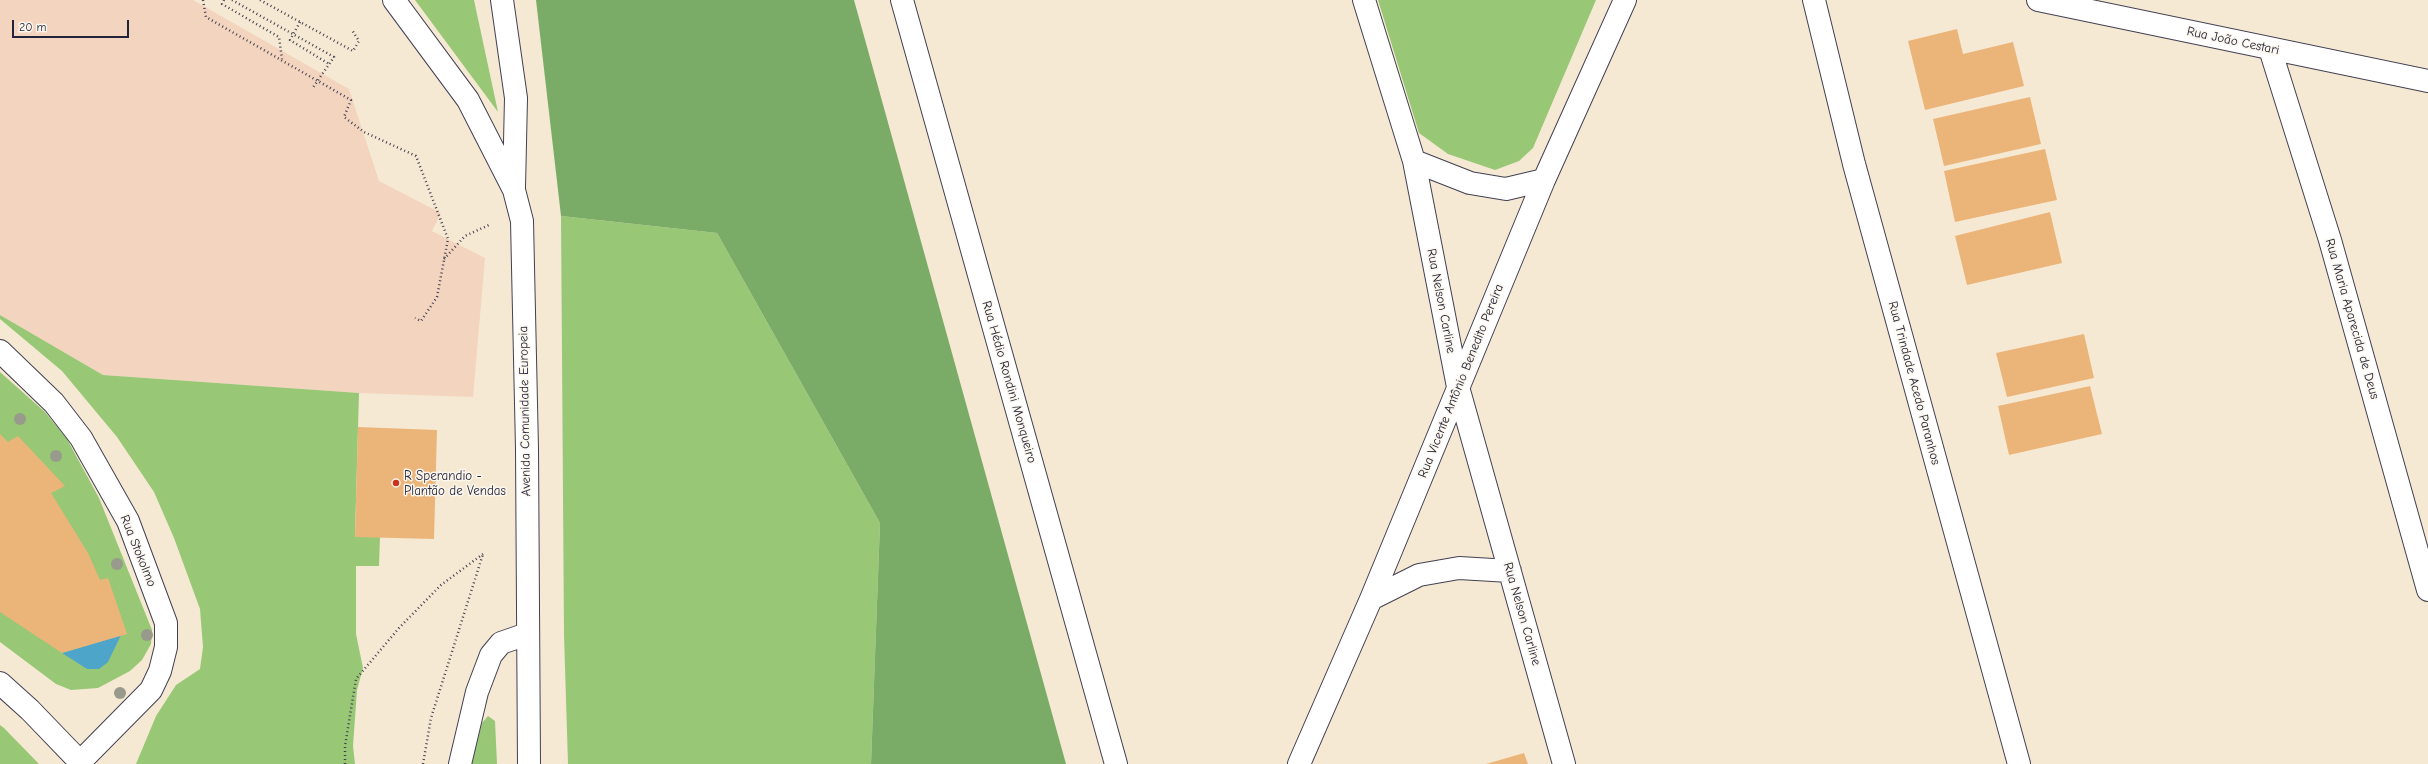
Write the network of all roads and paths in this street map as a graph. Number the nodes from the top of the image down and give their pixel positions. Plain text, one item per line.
1 (203, 0) edge
2 (224, 0) edge
3 (232, 0) edge
4 (260, 0) edge
5 (394, 0) edge
6 (502, 0) edge
7 (902, 0) edge
8 (1364, 0) edge
9 (1625, 0) edge
10 (1814, 0) edge
11 (2038, 0) edge
12 (300, 22) junction
13 (352, 30) dead end
14 (294, 34) junction
15 (2270, 49) junction
16 (282, 60) junction
17 (329, 64) junction
18 (318, 80) junction
19 (2428, 81) edge
20 (312, 89) dead end
21 (1414, 161) junction
22 (1544, 180) junction
23 (514, 190) junction
24 (489, 225) dead end
25 (443, 260) junction
26 (415, 318) dead end
27 (0, 351) edge
28 (1458, 387) junction
29 (1510, 571) junction
30 (2428, 590) edge
31 (1371, 599) junction
32 (527, 634) junction
33 (0, 683) edge
34 (81, 763) edge
35 (345, 764) edge
36 (423, 764) edge
37 (460, 764) edge
38 (529, 764) edge
39 (1116, 764) edge
40 (1299, 764) edge
41 (1564, 764) edge
42 (2019, 764) edge

1 - 16 path
2 - 16 path
3 - 14 path
4 - 12 path
5 - 23 street, Avenida Comunidade Europeia
6 - 23 street, Avenida Comunidade Europeia
7 - 39 street, Rua Hédio Rondini Monqueiro
8 - 21 street, Rua Nelson Carline
9 - 22 street, Rua Vicente Antônio Benedito Pereira
10 - 42 street, Rua Trindade Acedo Paranhos
11 - 15 street, Rua João Cestari
12 - 13 path
12 - 14 path
14 - 17 path
14 - 17 path
15 - 19 street, Rua João Cestari
15 - 30 street, Rua Maria Aparecida de Deus
16 - 18 path
17 - 18 path
18 - 20 path
18 - 25 path
21 - 22 street
21 - 28 street, Rua Nelson Carline
22 - 28 street, Rua Vicente Antônio Benedito Pereira
23 - 32 street, Avenida Comunidade Europeia
24 - 25 path
25 - 26 path
27 - 34 street, Rua Stokolmo
28 - 29 street, Rua Nelson Carline
28 - 31 street, Rua Vicente Antônio Benedito Pereira
29 - 31 street
29 - 41 street, Rua Nelson Carline
31 - 40 street, Rua Vicente Antônio Benedito Pereira
32 - 37 street
32 - 38 street, Avenida Comunidade Europeia
33 - 34 street
35 - 36 path

